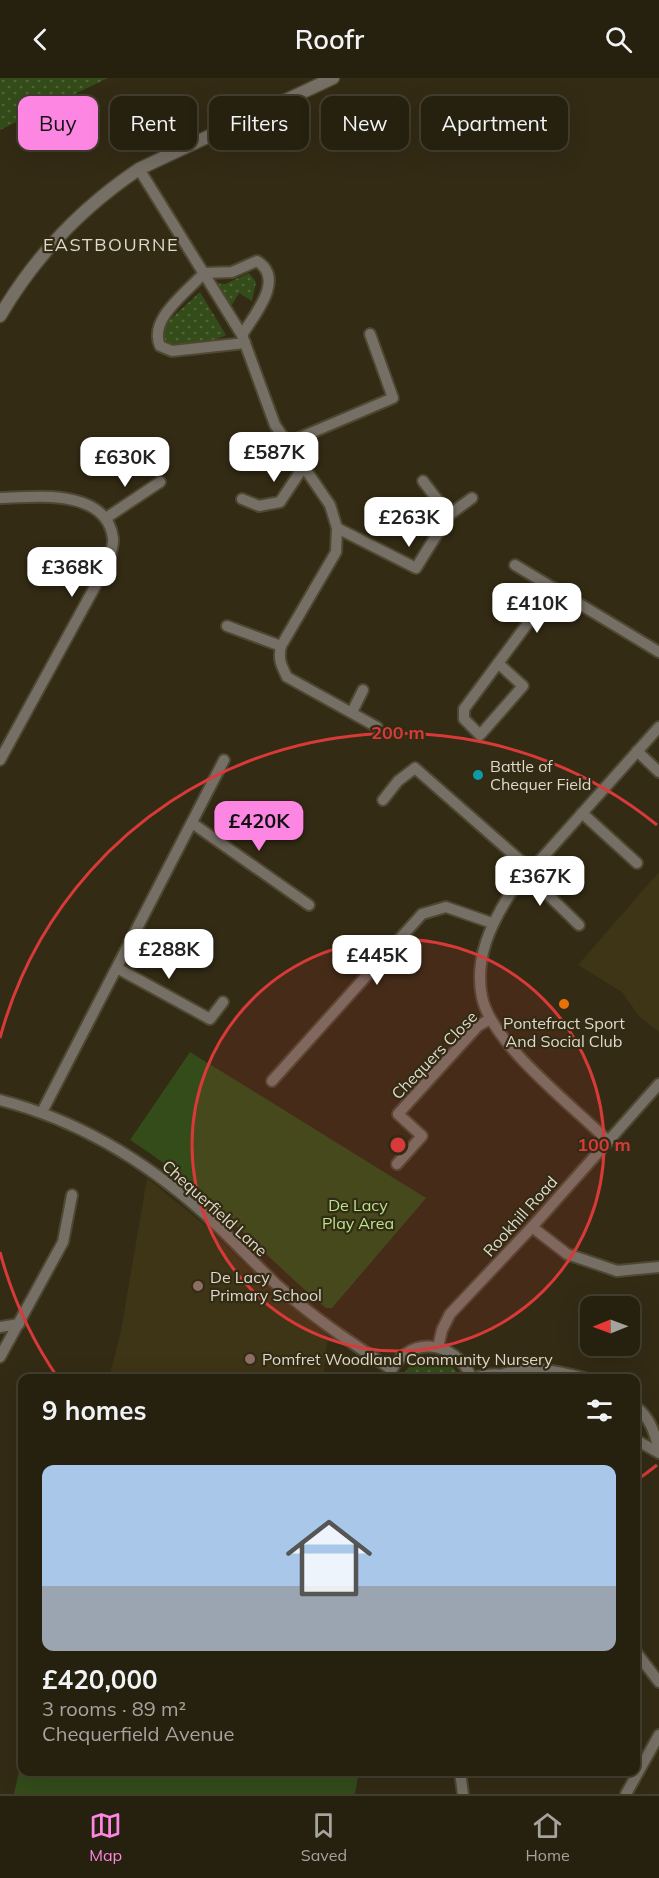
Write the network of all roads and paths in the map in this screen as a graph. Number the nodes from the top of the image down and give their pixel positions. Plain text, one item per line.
1 (333, 78) edge
2 (139, 169) junction
3 (204, 273) junction
4 (0, 316) edge
5 (370, 333) dead end
6 (243, 339) junction
7 (287, 443) junction
8 (304, 466) junction
9 (423, 481) dead end
10 (160, 482) dead end
11 (0, 498) edge
12 (472, 498) dead end
13 (242, 499) dead end
14 (449, 515) junction
15 (106, 518) junction
16 (337, 528) junction
17 (515, 565) dead end
18 (554, 588) junction
19 (227, 626) dead end
20 (281, 646) junction
21 (659, 652) edge
22 (498, 663) junction
23 (363, 690) dead end
24 (352, 712) junction
25 (376, 727) dead end
26 (659, 727) edge
27 (637, 751) junction
28 (0, 760) edge
29 (224, 760) dead end
30 (659, 772) edge
31 (383, 800) dead end
32 (582, 813) junction
33 (192, 823) junction
34 (637, 862) dead end
35 (530, 869) junction
36 (309, 905) dead end
37 (492, 923) junction
38 (579, 925) dead end
39 (117, 968) junction
40 (223, 1002) dead end
41 (490, 1019) junction
42 (272, 1081) dead end
43 (659, 1084) edge
44 (0, 1100) edge
45 (42, 1112) junction
46 (607, 1140) junction
47 (397, 1164) dead end
48 (72, 1195) dead end
49 (532, 1227) junction
50 (659, 1267) edge
51 (19, 1324) junction
52 (0, 1327) edge
53 (438, 1347) junction
54 (0, 1358) edge
55 (390, 1374) edge
56 (470, 1374) edge
57 (513, 1374) edge
58 (570, 1374) edge
59 (640, 1410) edge
60 (640, 1442) edge
61 (659, 1452) edge
62 (640, 1657) edge
63 (659, 1682) edge
64 (659, 1735) edge
65 (640, 1769) edge
66 (461, 1776) edge
67 (636, 1776) edge
68 (463, 1794) edge
69 (626, 1794) edge

1 - 2 street
2 - 3 street
2 - 4 street
3 - 6 street
3 - 6 street
3 - 6 street
5 - 7 street
6 - 7 street
7 - 8 street
8 - 13 street
8 - 16 street
9 - 14 street
10 - 15 street
11 - 15 street
12 - 14 street
14 - 16 street
15 - 28 street
16 - 20 street
17 - 18 street
18 - 21 street
18 - 22 street
19 - 20 street
20 - 24 street
22 - 22 street
23 - 24 street
24 - 25 street
26 - 27 street, Chequers Close
27 - 30 street
27 - 32 street, Chequers Close
29 - 33 street
31 - 35 street
32 - 34 street
32 - 35 street, Chequers Close
33 - 36 street
33 - 39 street
35 - 37 street, Chequers Close
35 - 38 street
37 - 41 street, Chequers Close
37 - 42 street
39 - 40 street
39 - 45 street
41 - 46 street, Chequers Close
41 - 47 street, Chequers Close
43 - 46 street, Rookhill Road
44 - 45 street, Chequerfield Lane
45 - 55 street, Chequerfield Lane
46 - 49 street, Rookhill Road
48 - 51 street
49 - 50 street
49 - 53 street, Rookhill Road
51 - 52 street
51 - 54 street
53 - 55 street
53 - 56 street
57 - 58 street
59 - 61 street
60 - 61 street
62 - 63 street
64 - 65 street
66 - 68 street
67 - 69 street

